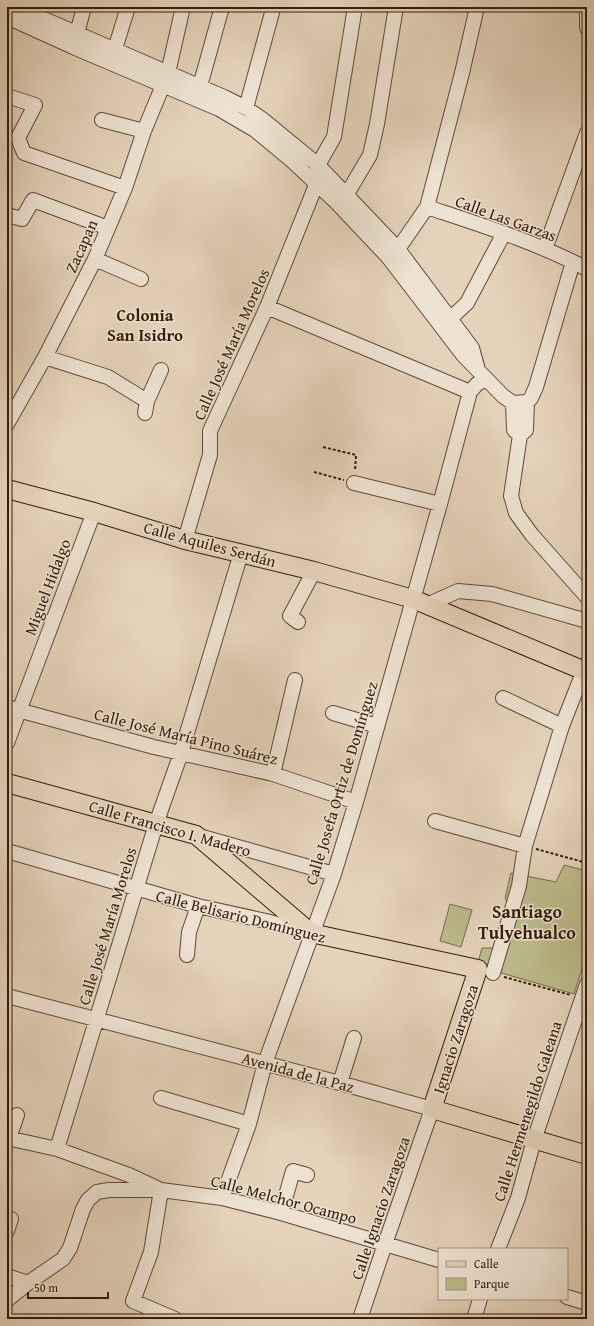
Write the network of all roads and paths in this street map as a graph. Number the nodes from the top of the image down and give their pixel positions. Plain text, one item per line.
1 (16, 7) edge
2 (84, 7) edge
3 (128, 7) edge
4 (183, 7) edge
5 (222, 7) edge
6 (355, 7) edge
7 (396, 7) edge
8 (477, 7) edge
9 (587, 7) edge
10 (273, 9) dead end
11 (7, 17) edge
12 (587, 28) edge
13 (77, 33) junction
14 (73, 47) junction
15 (115, 49) junction
16 (165, 79) junction
17 (200, 86) junction
18 (7, 96) edge
19 (246, 108) junction
20 (102, 120) dead end
21 (144, 131) junction
22 (587, 133) edge
23 (318, 165) junction
24 (316, 185) junction
25 (125, 188) junction
26 (347, 194) junction
27 (427, 207) junction
28 (7, 215) edge
29 (108, 228) junction
30 (504, 233) junction
31 (545, 249) junction
32 (393, 253) junction
33 (95, 259) junction
34 (573, 262) junction
35 (587, 269) edge
36 (141, 280) dead end
37 (266, 307) junction
38 (450, 319) junction
39 (45, 357) junction
40 (161, 370) dead end
41 (482, 374) junction
42 (470, 392) junction
43 (13, 401) edge
44 (520, 402) junction
45 (7, 424) edge
46 (322, 446) dead end
47 (314, 472) dead end
48 (354, 483) junction
49 (7, 489) edge
50 (440, 504) junction
51 (94, 512) junction
52 (186, 540) junction
53 (241, 553) junction
54 (314, 571) junction
55 (587, 597) edge
56 (420, 602) junction
57 (587, 621) edge
58 (298, 622) dead end
59 (586, 667) edge
60 (294, 680) dead end
61 (503, 698) dead end
62 (13, 708) edge
63 (334, 713) dead end
64 (377, 726) junction
65 (562, 726) junction
66 (7, 743) edge
67 (181, 753) junction
68 (273, 774) junction
69 (7, 783) edge
70 (356, 802) junction
71 (435, 821) dead end
72 (156, 824) junction
73 (196, 835) junction
74 (525, 846) junction
75 (7, 851) edge
76 (587, 863) edge
77 (334, 874) junction
78 (137, 890) junction
79 (198, 906) junction
80 (311, 933) junction
81 (187, 956) dead end
82 (485, 971) junction
83 (587, 984) edge
84 (7, 996) edge
85 (585, 999) edge
86 (96, 1020) junction
87 (354, 1038) dead end
88 (265, 1063) junction
89 (340, 1083) junction
90 (161, 1098) dead end
91 (432, 1109) junction
92 (17, 1114) dead end
93 (249, 1124) junction
94 (8, 1138) edge
95 (534, 1140) junction
96 (57, 1149) junction
97 (587, 1154) edge
98 (307, 1174) dead end
99 (161, 1190) junction
100 (222, 1198) junction
101 (280, 1212) junction
102 (385, 1244) junction
103 (498, 1248) edge
104 (438, 1260) edge
105 (7, 1276) edge
106 (28, 1283) junction
107 (568, 1297) edge
108 (7, 1300) edge
109 (480, 1300) edge
110 (587, 1303) edge
111 (175, 1319) edge
112 (360, 1319) edge
113 (474, 1319) edge

1 - 13 street
2 - 13 street
3 - 15 street
4 - 16 street, Zacapan
5 - 17 street
6 - 23 street
7 - 26 street
8 - 27 street
9 - 12 street
10 - 19 street
11 - 14 street
13 - 14 street
13 - 15 street
14 - 16 street
15 - 16 street
16 - 17 street
16 - 21 street, Zacapan
16 - 24 street
17 - 19 street
18 - 25 street
19 - 23 street
20 - 21 street
21 - 25 street, Zacapan
22 - 31 street
23 - 24 street, Calle José María Morelos
23 - 26 street
24 - 32 street
24 - 37 street, Calle José María Morelos
25 - 29 street, Zacapan
26 - 32 street
27 - 30 street, Calle Las Garzas
27 - 32 street
28 - 29 street
29 - 33 street, Zacapan
30 - 31 street, Calle Las Garzas
30 - 38 street
31 - 34 street, Calle Las Garzas
32 - 38 street
32 - 41 street
33 - 36 street
33 - 39 street, Zacapan
34 - 35 street, Calle Las Garzas
34 - 44 street
37 - 42 street
37 - 52 street, Calle José María Morelos
38 - 41 street
39 - 40 street
39 - 43 street, Zacapan
41 - 42 street
41 - 44 street
42 - 50 street, Calle Josefa Ortiz de Domínguez
43 - 45 street, Zacapan
44 - 55 street
46 - 48 path
47 - 48 path
48 - 50 street
49 - 51 main road, Calle Aquiles Serdán
50 - 56 street, Calle Josefa Ortiz de Domínguez
51 - 52 main road, Calle Aquiles Serdán
51 - 62 street, Miguel Hidalgo
52 - 53 main road, Calle Aquiles Serdán
53 - 54 main road, Calle Aquiles Serdán
53 - 67 street, Calle José María Morelos
54 - 56 main road, Calle Aquiles Serdán
54 - 58 street
56 - 57 street
56 - 59 main road, Calle Aquiles Serdán
56 - 64 street, Calle Josefa Ortiz de Domínguez
59 - 65 street
60 - 68 street
61 - 65 street
62 - 66 street, Miguel Hidalgo
62 - 67 street, Calle José María Pino Suárez
63 - 64 street
64 - 70 street, Calle Josefa Ortiz de Domínguez
65 - 74 street
67 - 68 street, Calle José María Pino Suárez
67 - 72 street, Calle José María Morelos
68 - 70 street, Calle José María Pino Suárez
69 - 72 main road, Calle Francisco I. Madero
70 - 77 street, Calle Josefa Ortiz de Domínguez
71 - 74 street
72 - 73 main road, Calle Francisco I. Madero
72 - 78 street, Calle José María Morelos
73 - 77 street, Calle Francisco I. Madero
73 - 80 main road
74 - 76 path
74 - 82 street
75 - 78 street, Calle Belisario Domínguez
77 - 80 street, Calle Josefa Ortiz de Domínguez
78 - 79 street, Calle Belisario Domínguez
78 - 86 street, Calle José María Morelos
79 - 80 street, Calle Belisario Domínguez
79 - 81 street
80 - 82 main road, Calle Belisario Domínguez
80 - 88 street, Calle Josefa Ortiz de Domínguez
82 - 85 path
82 - 91 main road, Ignacio Zaragoza
83 - 85 street, Calle Hermenegildo Galeana
84 - 86 street, Avenida de la Paz
85 - 95 street, Calle Hermenegildo Galeana
86 - 88 street, Avenida de la Paz
86 - 96 street, Calle José María Morelos
87 - 89 street
88 - 89 street, Avenida de la Paz
88 - 93 street, Calle Josefa Ortiz de Domínguez
89 - 91 street, Avenida de la Paz
90 - 93 street
91 - 95 main road, Avenida de la Paz
91 - 102 street, Calle Ignacio Zaragoza
92 - 94 street
93 - 100 street, Calle Josefa Ortiz de Domínguez
94 - 96 street, Calle Melchor Ocampo
95 - 97 main road, Avenida de la Paz
95 - 103 street, Calle Hermenegildo Galeana
96 - 99 street, Calle Melchor Ocampo
98 - 101 street
99 - 100 street, Calle Melchor Ocampo
99 - 106 street
99 - 111 street
100 - 101 street, Calle Melchor Ocampo
101 - 102 street, Calle Melchor Ocampo
102 - 104 street, Calle Melchor Ocampo
102 - 112 street, Calle Ignacio Zaragoza
105 - 106 street
106 - 108 street
107 - 110 street
109 - 113 street

